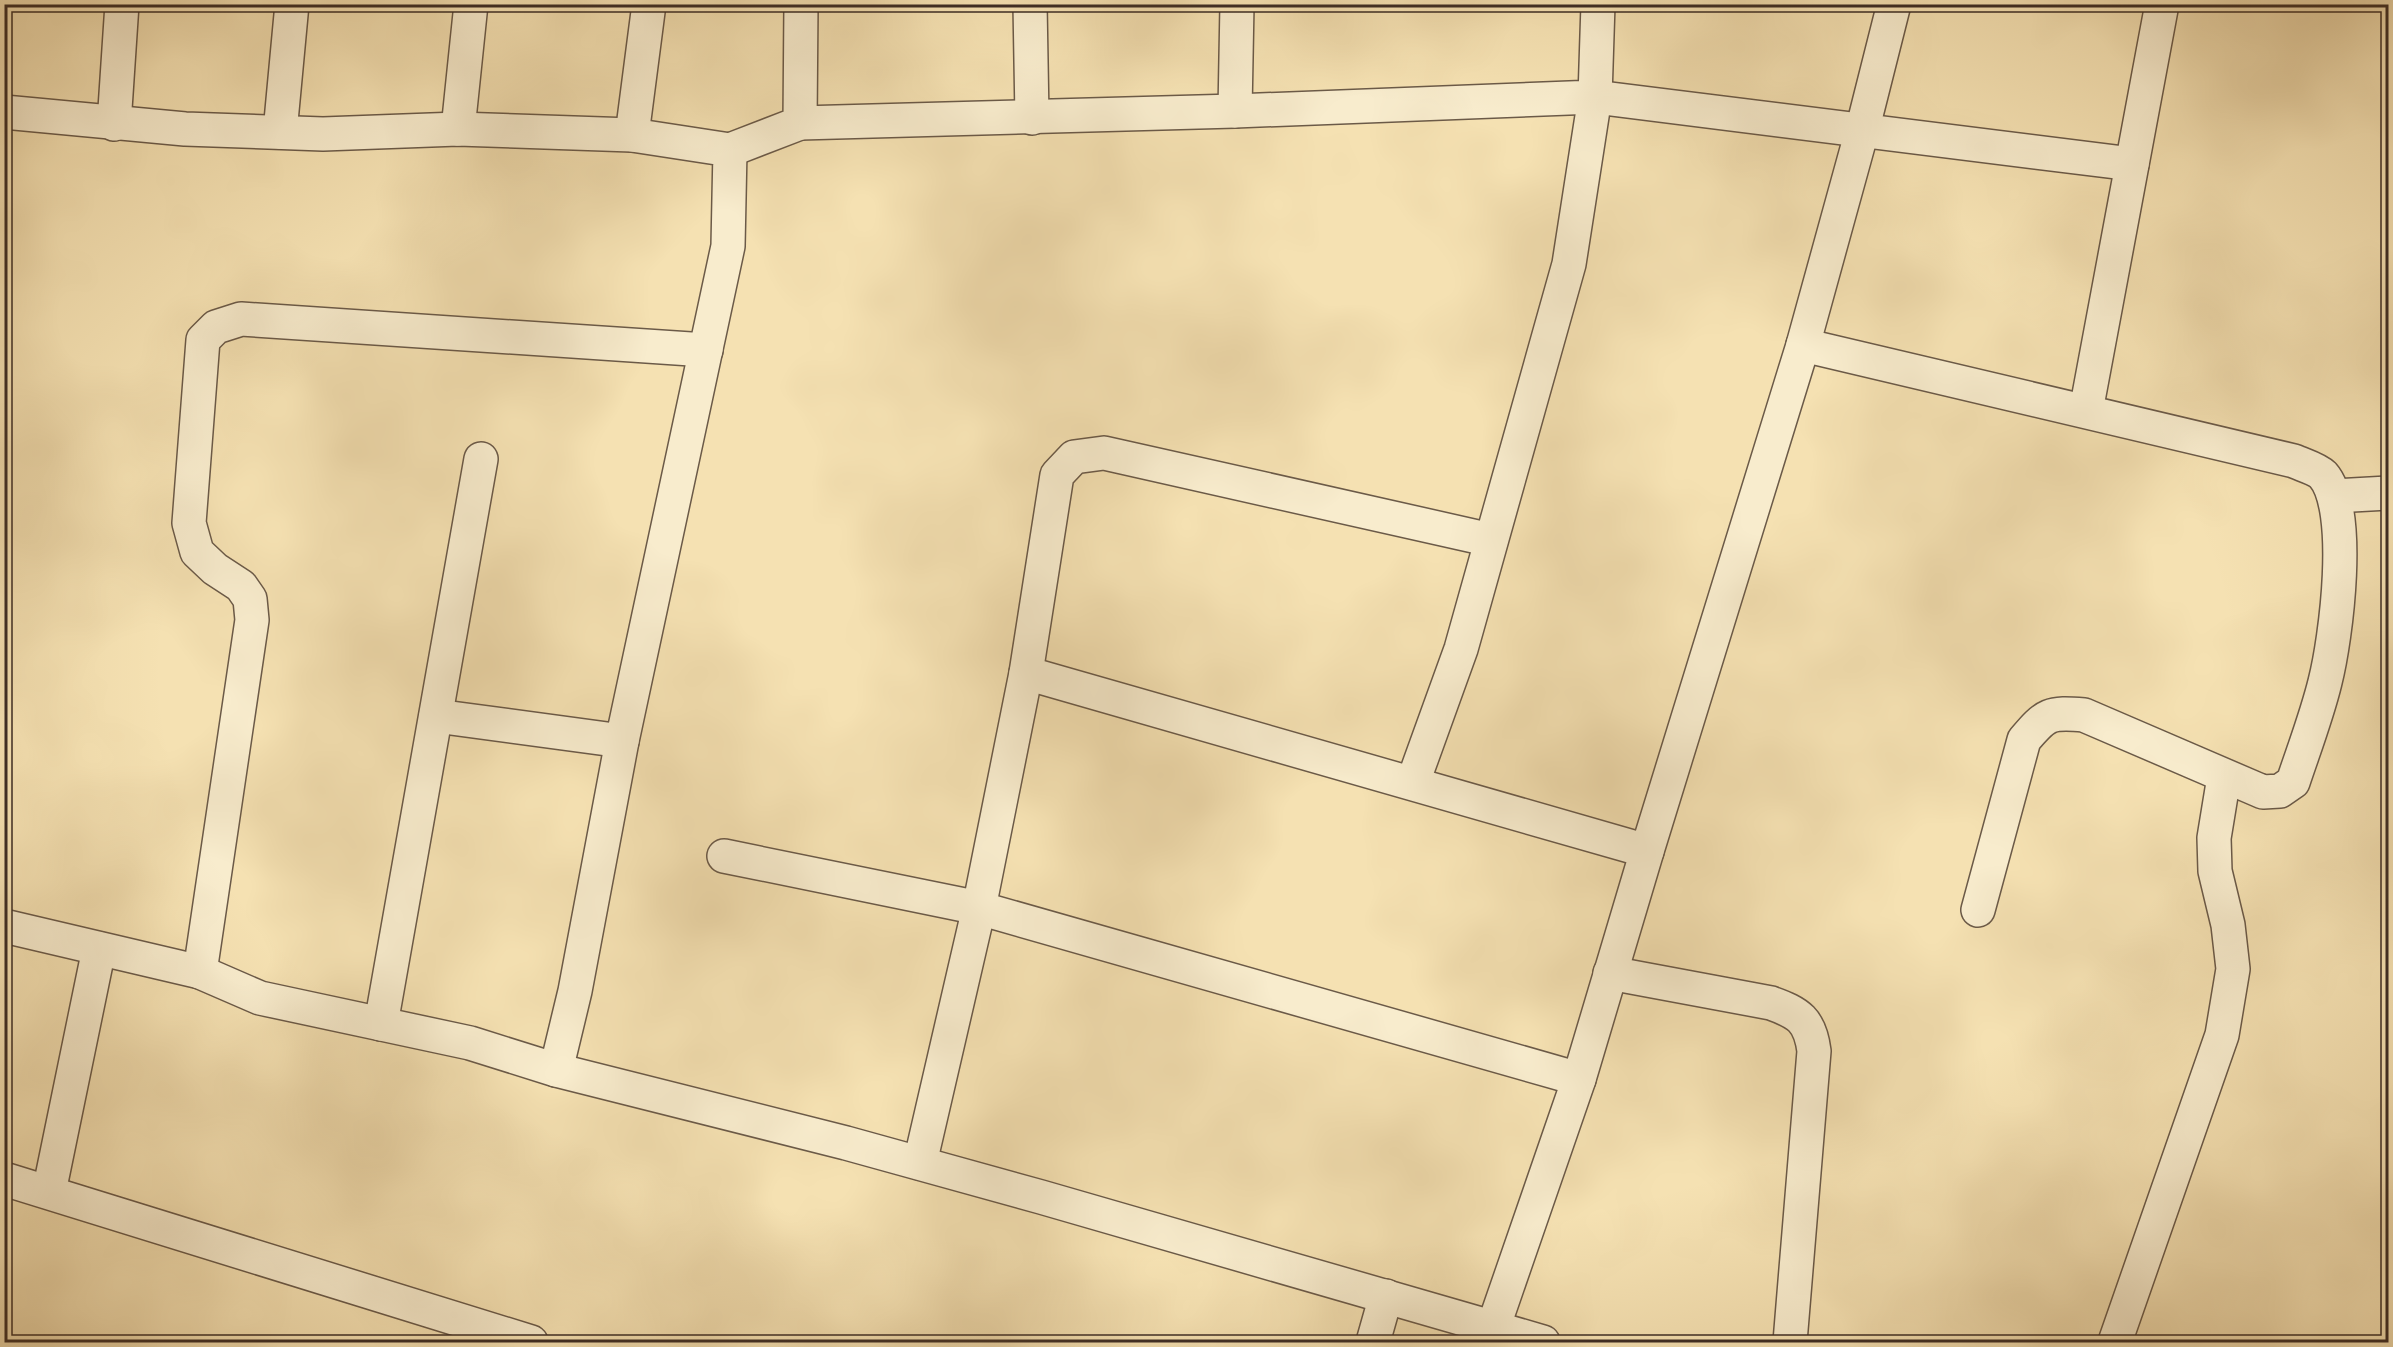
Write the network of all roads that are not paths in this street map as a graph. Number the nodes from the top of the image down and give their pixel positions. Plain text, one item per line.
1 (122, 4) edge
2 (292, 4) edge
3 (471, 4) edge
4 (649, 4) edge
5 (801, 4) edge
6 (1030, 4) edge
7 (1237, 4) edge
8 (1598, 4) edge
9 (1894, 4) edge
10 (2162, 4) edge
11 (1595, 97) junction
12 (1235, 111) junction
13 (4, 112) edge
14 (1032, 118) junction
15 (800, 123) junction
16 (114, 124) junction
17 (458, 129) junction
18 (1862, 131) junction
19 (280, 132) junction
20 (632, 135) junction
21 (729, 150) junction
22 (2132, 164) junction
23 (1803, 345) junction
24 (706, 350) junction
25 (2086, 411) junction
26 (482, 459) dead end
27 (2388, 493) edge
28 (2334, 496) junction
29 (1491, 540) junction
30 (1026, 674) junction
31 (436, 716) junction
32 (622, 741) junction
33 (2224, 777) junction
34 (1413, 782) junction
35 (1647, 851) junction
36 (724, 856) dead end
37 (979, 908) junction
38 (1978, 910) dead end
39 (4, 926) edge
40 (99, 949) junction
41 (201, 972) junction
42 (1610, 973) junction
43 (381, 1024) junction
44 (556, 1070) junction
45 (1579, 1079) junction
46 (920, 1163) junction
47 (4, 1179) edge
48 (49, 1192) junction
49 (1386, 1296) junction
50 (1493, 1328) junction
51 (531, 1342) edge
52 (1373, 1342) edge
53 (1543, 1342) edge
54 (1790, 1342) edge
55 (2115, 1342) edge

1 - 16 street
2 - 19 street
3 - 17 street
4 - 20 street
5 - 15 street
6 - 14 street
7 - 12 street
8 - 11 street
9 - 18 street
10 - 22 street
11 - 12 street
11 - 18 street
11 - 29 street
12 - 14 street
13 - 16 street
14 - 15 street
15 - 21 street
16 - 19 street
17 - 19 street
17 - 20 street
18 - 22 street
18 - 23 street
20 - 21 street
21 - 24 street
22 - 25 street
23 - 25 street
23 - 35 street
24 - 32 street
24 - 41 street
25 - 28 street
26 - 31 street
27 - 28 street
28 - 33 street
29 - 30 street
29 - 34 street
30 - 34 street
30 - 37 street
31 - 32 street
31 - 43 street
32 - 44 street
33 - 38 street
33 - 55 street
34 - 35 street
35 - 42 street
36 - 37 street
37 - 45 street
37 - 46 street
39 - 40 street
40 - 41 street
40 - 48 street
41 - 43 street
42 - 45 street
42 - 54 street
43 - 44 street
44 - 46 street
45 - 50 street
46 - 49 street
47 - 48 street
48 - 51 street
49 - 50 street
49 - 52 street
50 - 53 street

